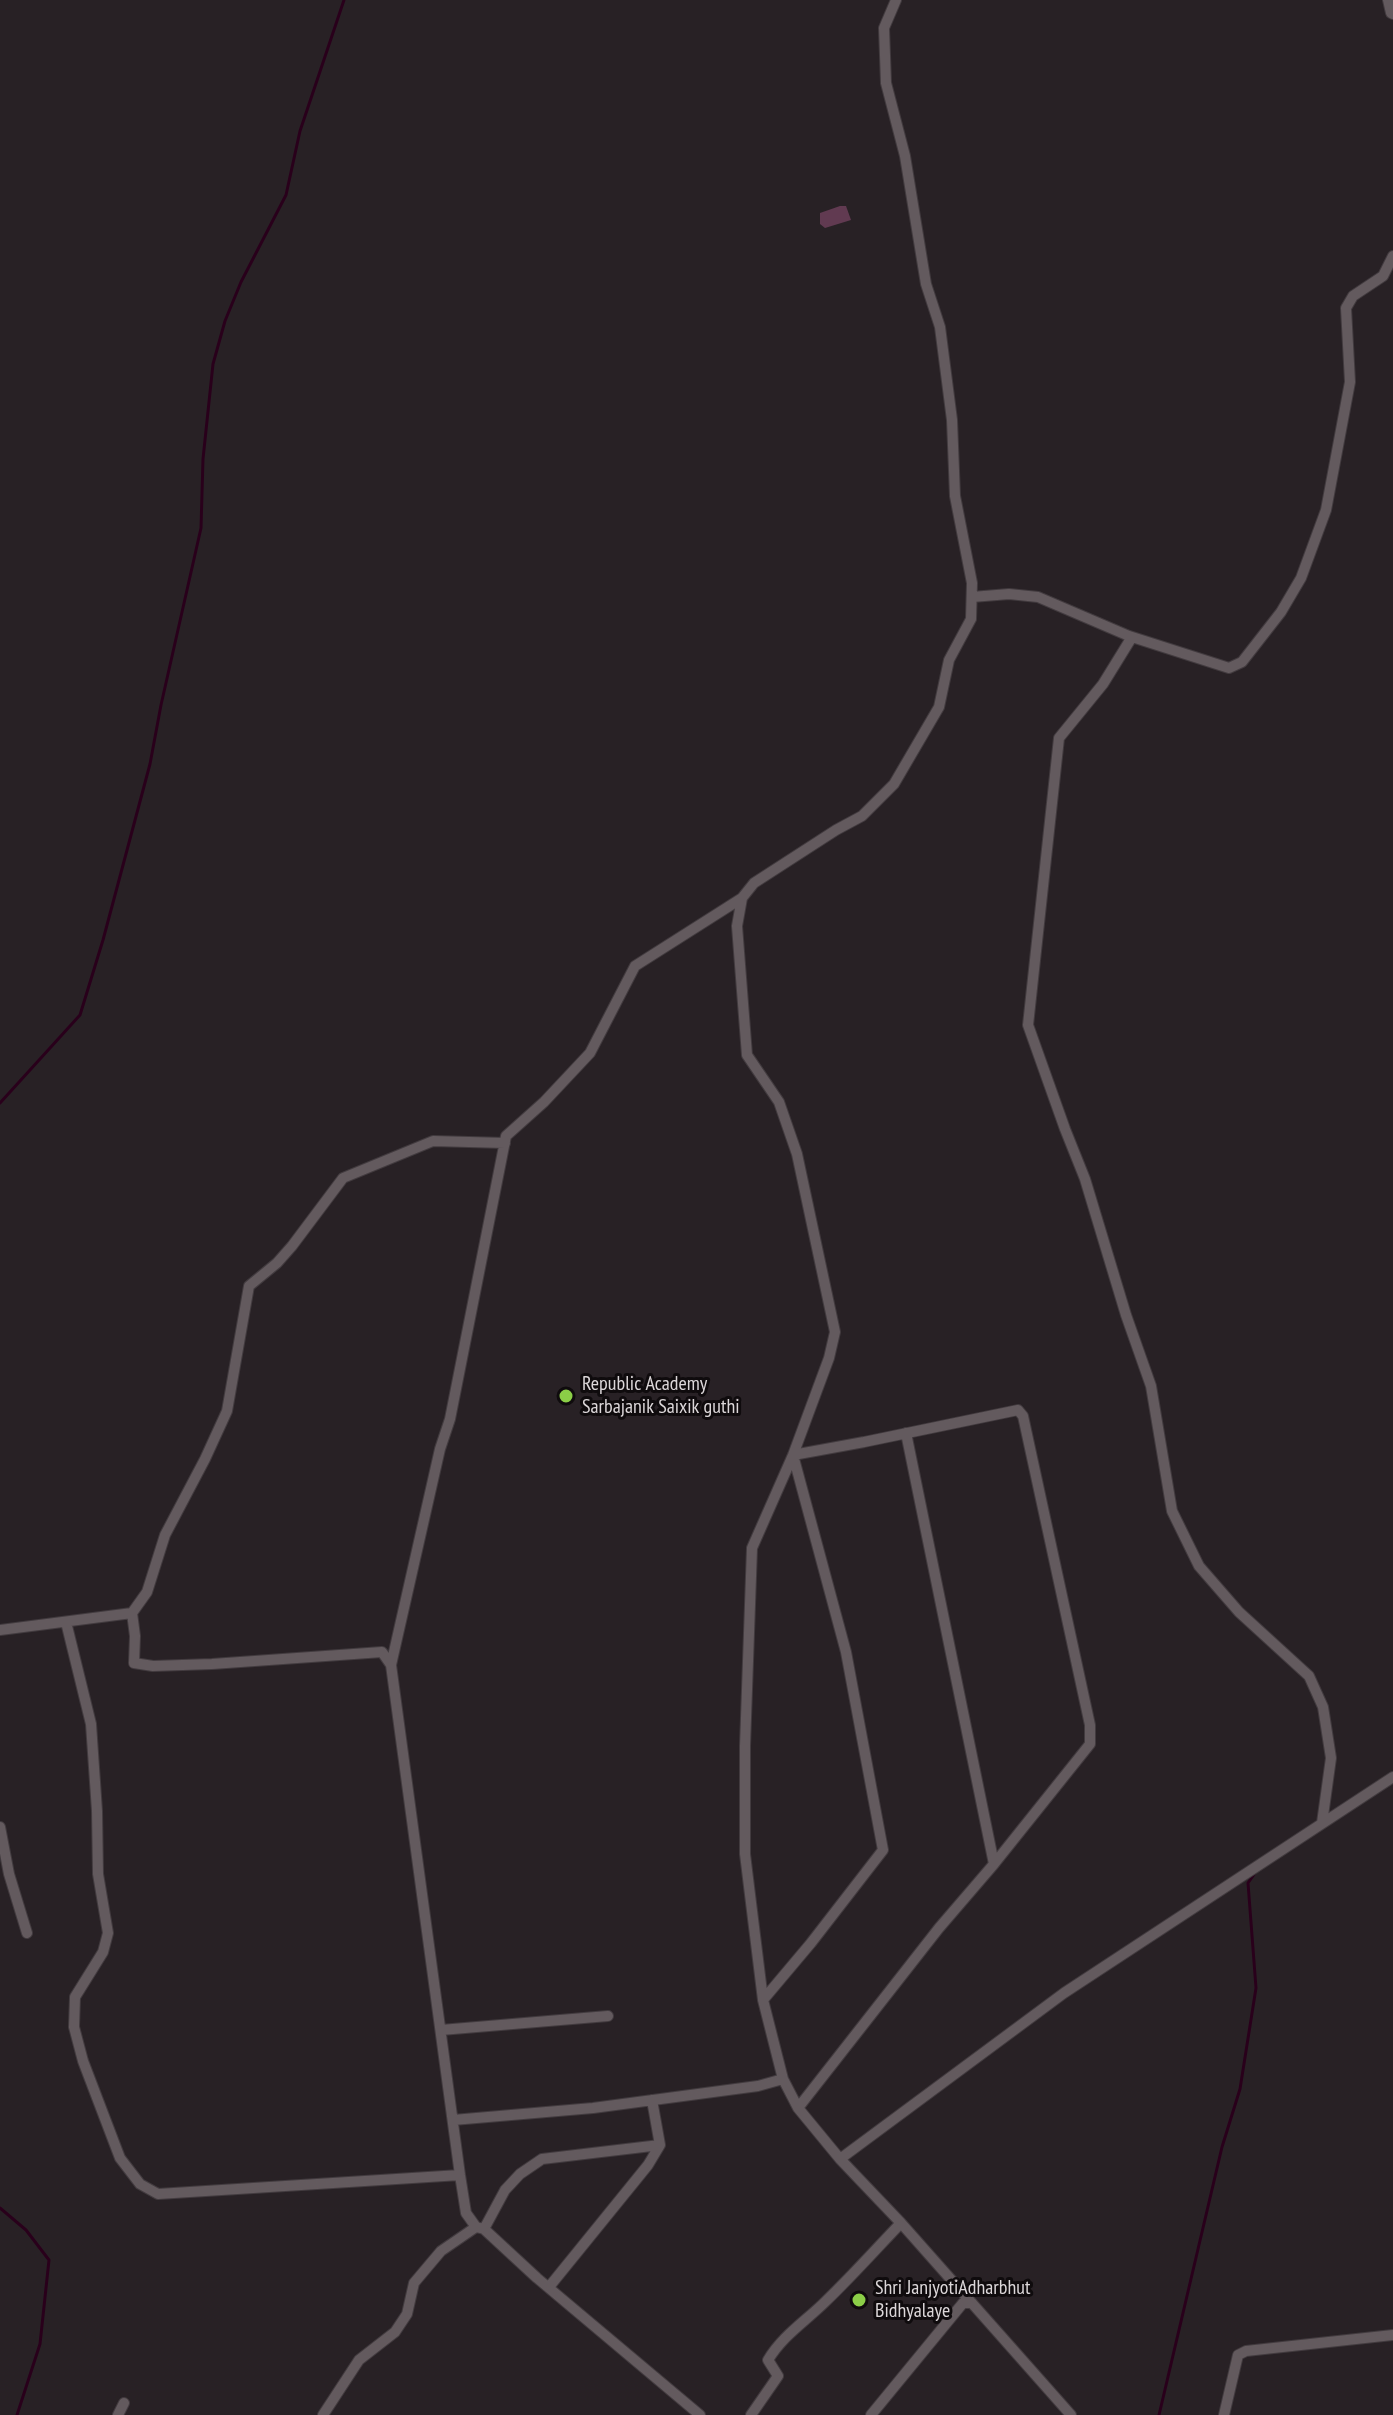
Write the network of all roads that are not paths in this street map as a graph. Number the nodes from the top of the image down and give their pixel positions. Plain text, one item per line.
1 (896, 0) edge
2 (1388, 0) edge
3 (1393, 14) edge
4 (1393, 256) edge
5 (972, 597) junction
6 (1132, 637) junction
7 (742, 898) junction
8 (505, 1143) junction
9 (906, 1433) junction
10 (793, 1455) junction
11 (132, 1613) junction
12 (66, 1622) junction
13 (0, 1630) edge
14 (391, 1665) junction
15 (1393, 1777) edge
16 (1322, 1823) junction
17 (0, 1827) edge
18 (994, 1864) junction
19 (27, 1933) dead end
20 (763, 2000) junction
21 (608, 2016) dead end
22 (441, 2030) junction
23 (783, 2079) junction
24 (652, 2100) junction
25 (798, 2108) junction
26 (453, 2120) junction
27 (660, 2145) junction
28 (840, 2159) junction
29 (460, 2175) junction
30 (901, 2223) junction
31 (480, 2228) junction
32 (549, 2287) junction
33 (972, 2303) junction
34 (1393, 2335) edge
35 (124, 2403) dead end
36 (118, 2415) edge
37 (323, 2415) edge
38 (700, 2415) edge
39 (751, 2415) edge
40 (871, 2415) edge
41 (1071, 2415) edge
42 (1224, 2415) edge

1 - 5 street
2 - 3 street
4 - 6 street
5 - 6 street
5 - 7 street
6 - 16 street
7 - 8 street
7 - 10 street
8 - 11 street
8 - 14 street
9 - 10 street
9 - 18 street
9 - 18 street
10 - 20 street
10 - 20 street
11 - 12 street
11 - 14 street
12 - 13 street
12 - 29 street
14 - 22 street
15 - 16 street
16 - 28 street
17 - 19 street
18 - 25 street
20 - 23 street
21 - 22 street
22 - 26 street
23 - 24 street
23 - 25 street
24 - 26 street
24 - 27 street
25 - 28 street
26 - 29 street
27 - 31 street
27 - 32 street
28 - 30 street
29 - 31 street
30 - 33 street
30 - 39 street
31 - 32 street
31 - 37 street
32 - 38 street
33 - 40 street
33 - 41 street
34 - 42 street
35 - 36 street

